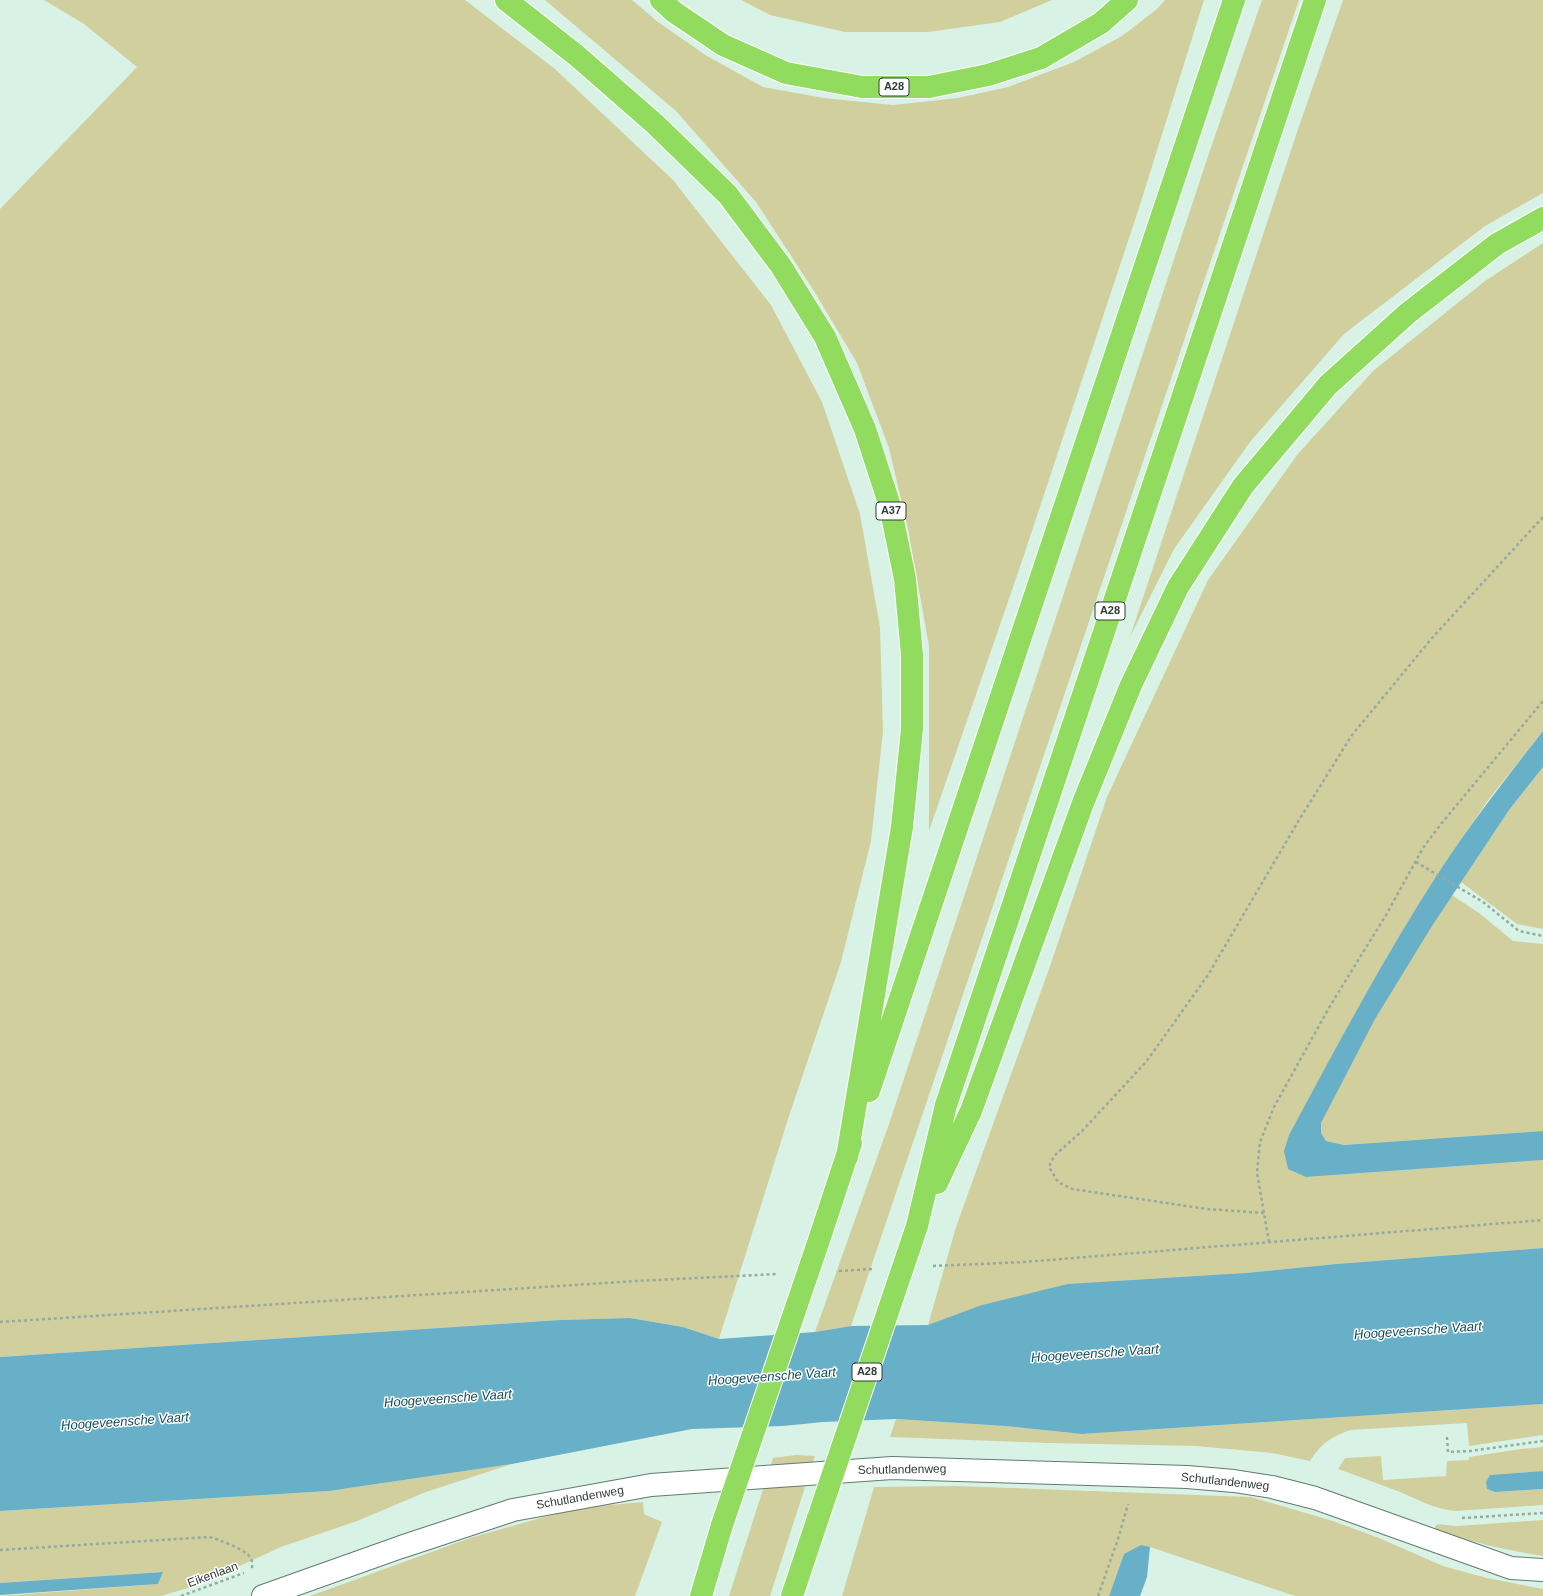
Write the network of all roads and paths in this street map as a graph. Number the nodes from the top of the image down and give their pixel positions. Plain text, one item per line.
1 (506, 0) edge
2 (661, 0) edge
3 (1127, 0) edge
4 (1234, 0) edge
5 (1315, 0) edge
6 (1543, 218) edge
7 (1543, 516) edge
8 (1543, 701) edge
9 (1416, 862) junction
10 (1543, 936) edge
11 (847, 1157) junction
12 (1264, 1213) junction
13 (1543, 1220) edge
14 (917, 1226) junction
15 (1270, 1242) junction
16 (929, 1266) dead end
17 (873, 1269) dead end
18 (834, 1271) dead end
19 (779, 1274) dead end
20 (0, 1322) edge
21 (1447, 1437) dead end
22 (1543, 1441) edge
23 (1135, 1476) junction
24 (0, 1550) edge
25 (1543, 1570) edge
26 (181, 1596) edge
27 (263, 1596) edge
28 (700, 1596) edge
29 (792, 1596) edge
30 (1098, 1596) edge

1 - 11 highway, A37
2 - 3 highway, A28
4 - 11 highway
5 - 14 highway, A28
6 - 14 highway, A28
7 - 12 path
8 - 9 path
9 - 10 path
9 - 12 path
11 - 28 highway, bridge
12 - 15 path
13 - 15 path
14 - 29 highway, A28, bridge
15 - 16 path
17 - 18 path
19 - 20 path
21 - 22 path
23 - 25 street, Schutlandenweg
23 - 27 street, Schutlandenweg
23 - 30 path
24 - 26 path, Eikenlaan

